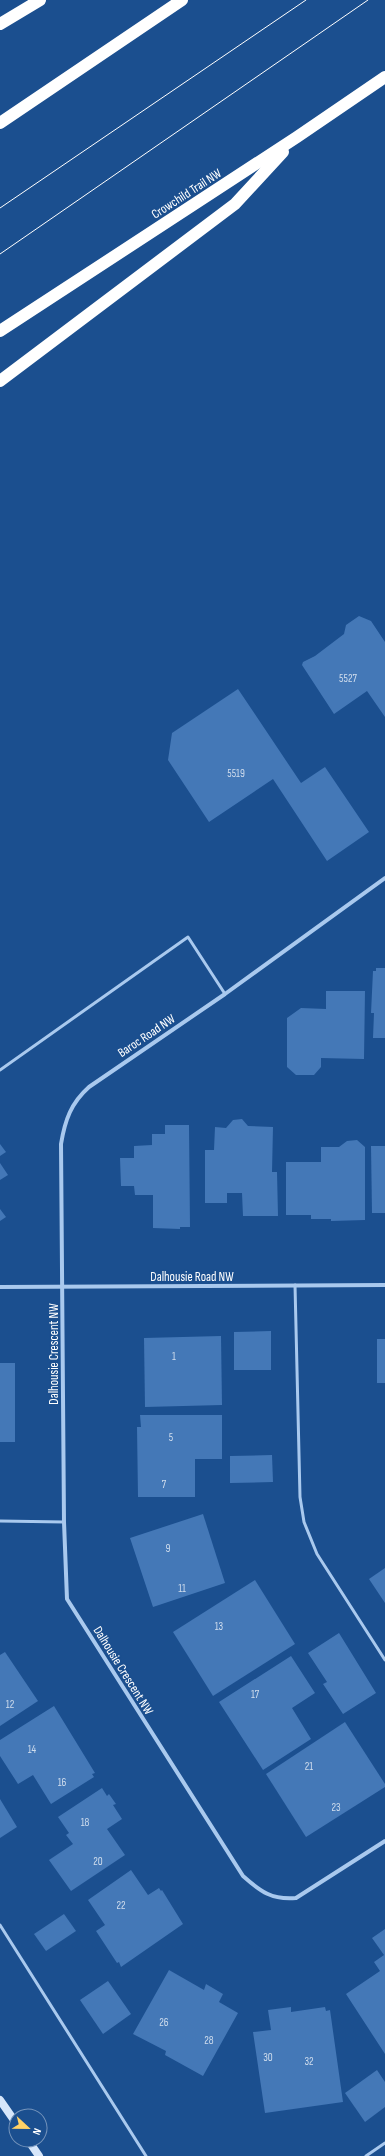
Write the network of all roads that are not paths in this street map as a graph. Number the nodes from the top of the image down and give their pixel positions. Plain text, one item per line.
1 (40, 0) edge
2 (182, 0) edge
3 (0, 24) edge
4 (385, 76) edge
5 (0, 124) edge
6 (297, 137) junction
7 (0, 331) edge
8 (0, 381) edge
9 (385, 878) edge
10 (225, 994) junction
11 (0, 1070) edge
12 (295, 1285) junction
13 (385, 1285) edge
14 (0, 1287) edge
15 (62, 1287) junction
16 (0, 1521) edge
17 (64, 1522) junction
18 (385, 1660) edge
19 (385, 1841) edge
20 (0, 1925) edge
21 (0, 2100) edge
22 (8, 2112) edge
23 (385, 2143) edge
24 (146, 2156) edge
25 (366, 2156) edge

1 - 3 highway
2 - 5 highway
4 - 6 highway, Crowchild Trail NW
6 - 7 highway, Crowchild Trail NW
6 - 8 highway
9 - 10 street, Baroc Road NW
10 - 11 lane
10 - 15 street, Baroc Road NW
12 - 13 street, Dalhousie Road NW
12 - 15 street, Dalhousie Road NW
12 - 18 lane
14 - 15 street, Dalhousie Road NW
15 - 17 street, Dalhousie Crescent NW
16 - 17 lane
17 - 19 street, Dalhousie Crescent NW
20 - 24 lane
21 - 22 main road
23 - 25 lane

